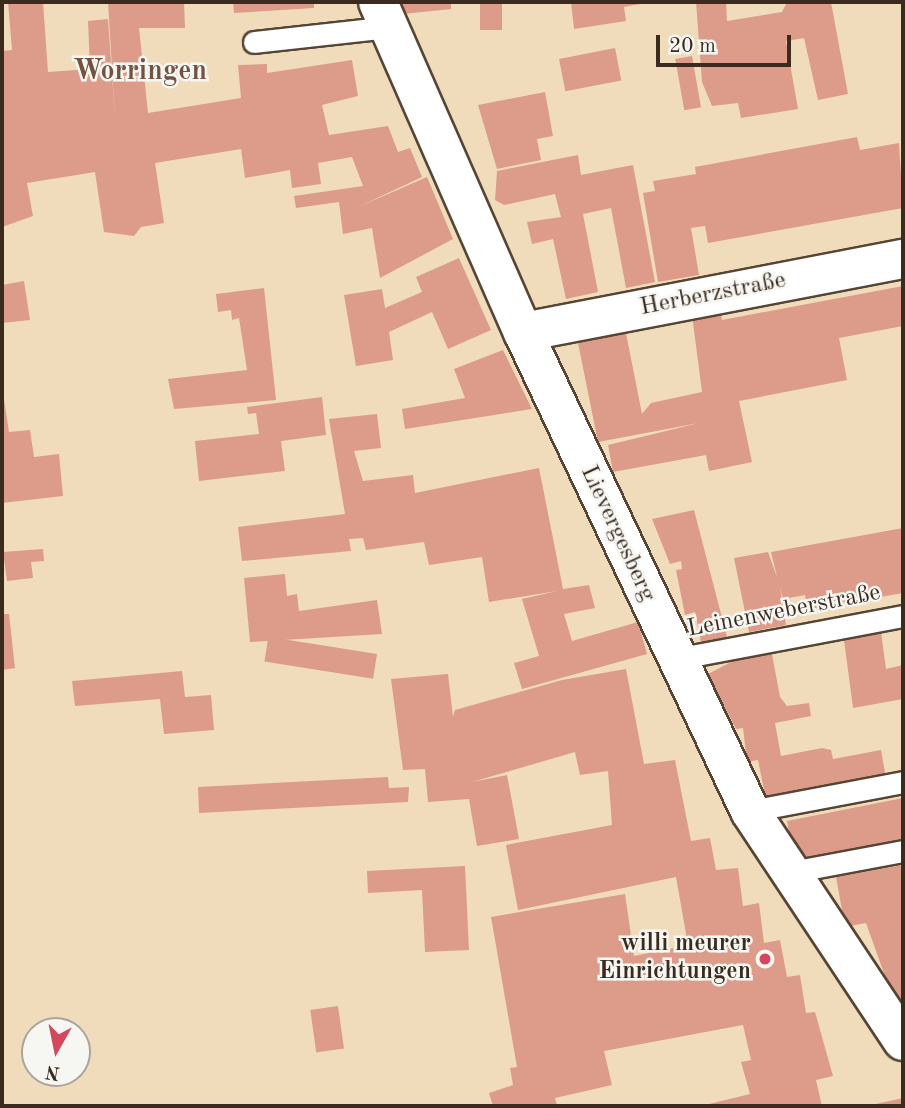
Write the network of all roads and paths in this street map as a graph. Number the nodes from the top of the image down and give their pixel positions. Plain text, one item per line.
1 (384, 14) edge
2 (254, 42) dead end
3 (903, 259) edge
4 (523, 332) junction
5 (903, 616) edge
6 (675, 659) junction
7 (903, 782) edge
8 (750, 811) junction
9 (903, 851) edge
10 (792, 872) junction
11 (903, 1041) edge

1 - 2 lane
1 - 4 street, Lievergesberg
3 - 4 street, Herberzstraße
4 - 6 street, Lievergesberg
5 - 6 lane, Leinenweberstraße
6 - 8 street, Lievergesberg
7 - 8 lane
8 - 10 street, Lievergesberg
9 - 10 lane
10 - 11 street, Lievergesberg

